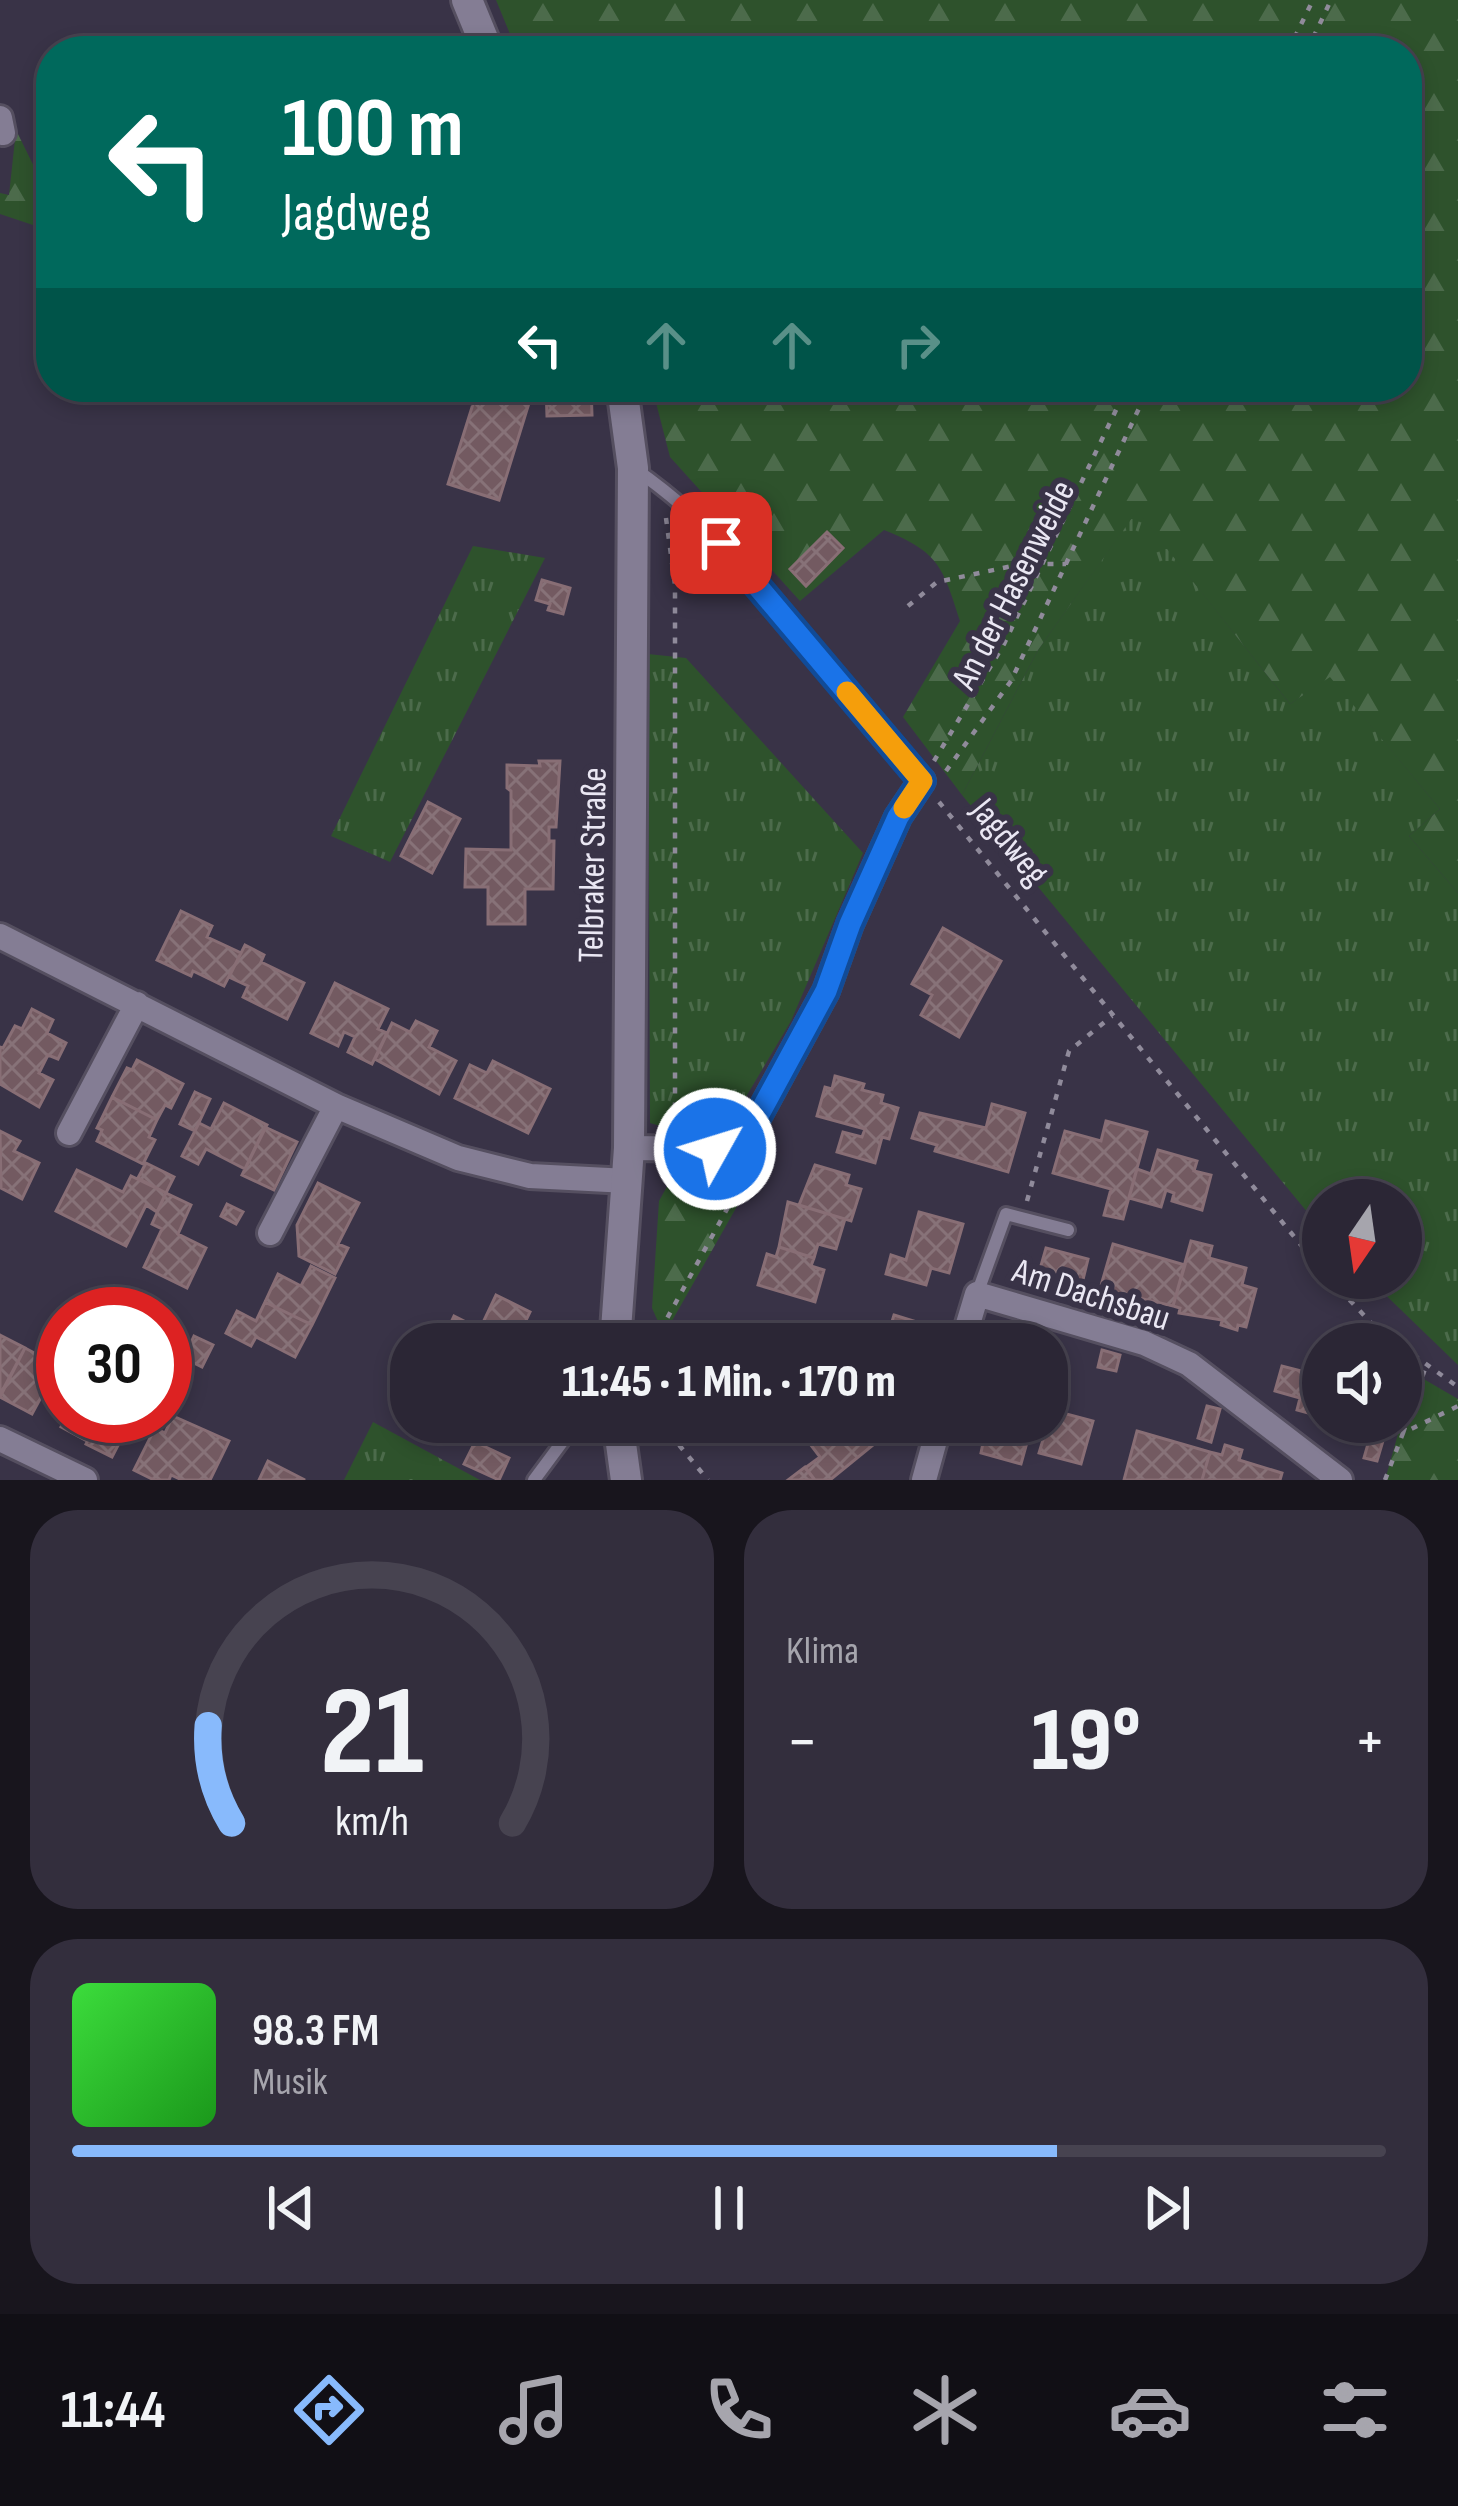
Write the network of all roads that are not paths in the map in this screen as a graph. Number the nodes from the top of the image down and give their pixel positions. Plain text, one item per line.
1 (467, 0) edge
2 (482, 36) edge
3 (624, 402) edge
4 (633, 468) junction
5 (922, 781) joint
6 (0, 936) edge
7 (137, 1004) junction
8 (336, 1106) junction
9 (69, 1132) dead end
10 (629, 1148) junction
11 (628, 1181) junction
12 (1068, 1230) dead end
13 (270, 1233) dead end
14 (977, 1294) junction
15 (617, 1323) edge
16 (968, 1323) edge
17 (0, 1438) edge
18 (561, 1443) edge
19 (621, 1443) edge
20 (934, 1443) edge
21 (85, 1480) edge
22 (534, 1480) edge
23 (626, 1480) edge
24 (924, 1480) edge
25 (1340, 1480) edge

1 - 2 street
3 - 4 street, Telbraker Straße
4 - 5 lane
4 - 10 street, Telbraker Straße
5 - 10 street
6 - 7 street
7 - 8 street
7 - 9 street
8 - 11 street
8 - 13 street
10 - 11 street, Telbraker Straße
11 - 15 street, Telbraker Straße
12 - 14 lane
14 - 16 street, Am Dachsbau
14 - 25 street, Am Dachsbau
17 - 21 street
18 - 22 lane
19 - 23 street
20 - 24 street

